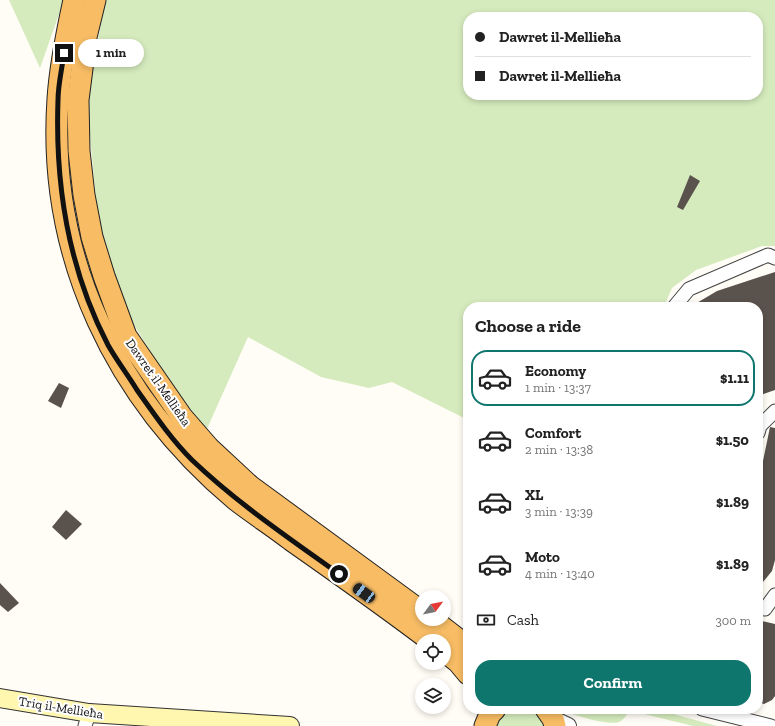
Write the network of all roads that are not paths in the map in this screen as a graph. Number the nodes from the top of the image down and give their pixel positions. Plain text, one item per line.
1 (74, 0) edge
2 (95, 0) edge
3 (775, 258) edge
4 (678, 302) edge
5 (775, 411) edge
6 (763, 423) edge
7 (775, 595) edge
8 (415, 607) edge
9 (766, 611) edge
10 (441, 626) edge
11 (421, 634) edge
12 (463, 643) edge
13 (451, 656) edge
14 (463, 668) edge
15 (0, 698) edge
16 (722, 714) edge
17 (87, 720) edge
18 (290, 726) edge
19 (771, 726) edge

1 - 11 highway, Dawret il-Mellieħa
2 - 8 highway, Dawret il-Mellieħa
3 - 4 street
5 - 6 street
7 - 9 street
10 - 12 highway
13 - 14 highway
15 - 17 main road, Triq il-Mellieħa
16 - 19 street
17 - 18 main road, Triq il-Mellieħa

